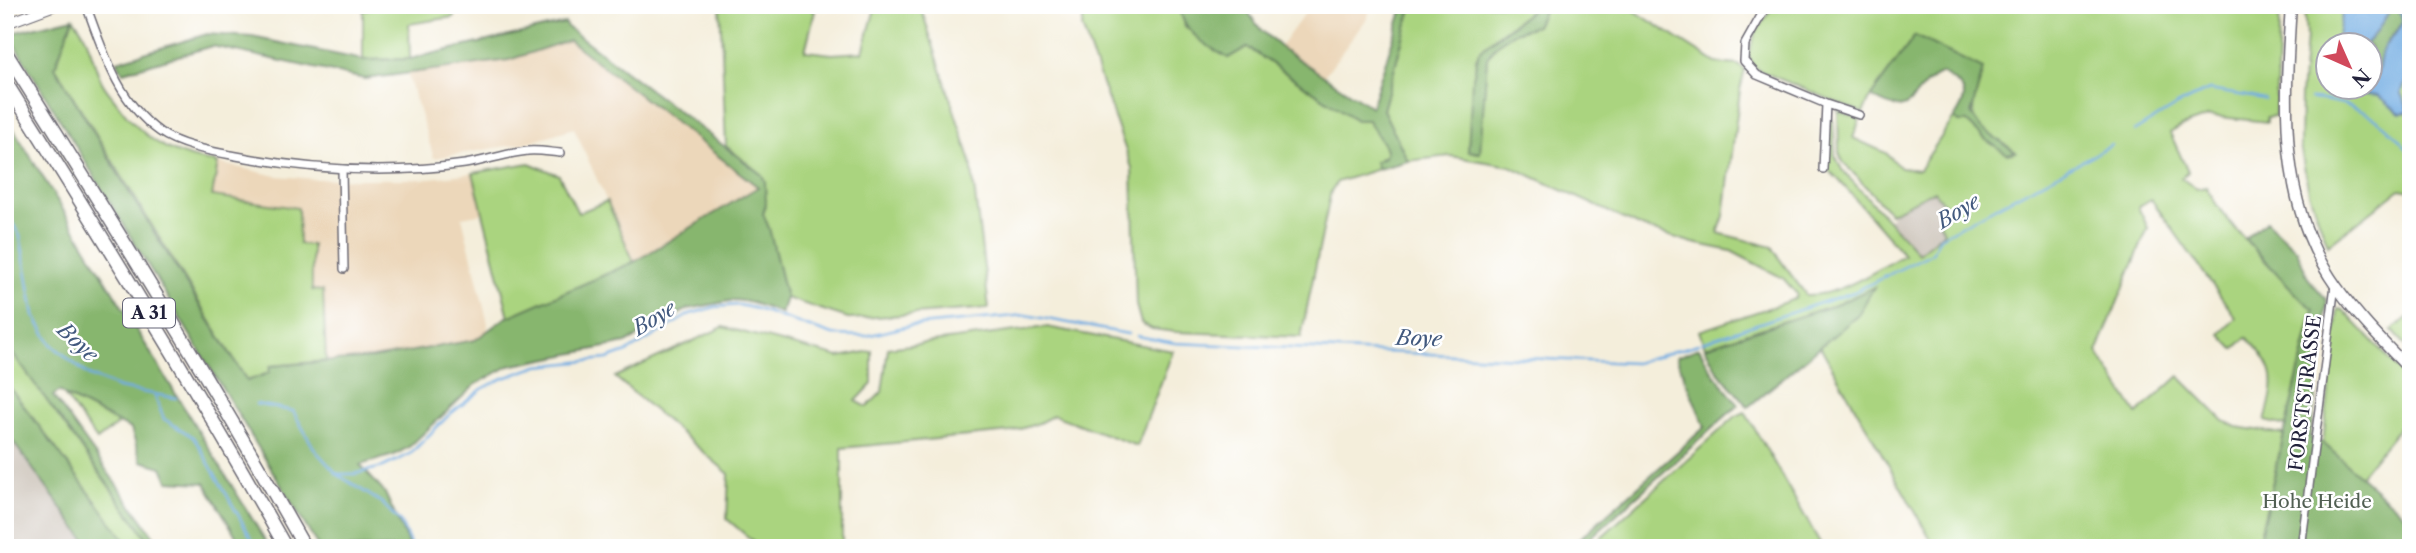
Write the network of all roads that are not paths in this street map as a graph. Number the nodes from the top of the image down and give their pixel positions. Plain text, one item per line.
1 (57, 5) edge
2 (86, 5) edge
3 (1066, 5) edge
4 (1081, 5) edge
5 (1768, 5) edge
6 (2291, 5) edge
7 (5, 24) edge
8 (5, 51) edge
9 (5, 81) edge
10 (1826, 104) junction
11 (1859, 115) dead end
12 (559, 153) dead end
13 (1823, 169) dead end
14 (342, 170) junction
15 (344, 269) dead end
16 (2335, 284) junction
17 (2411, 371) edge
18 (286, 548) edge
19 (305, 548) edge
20 (2301, 548) edge

1 - 7 street
2 - 14 street
3 - 4 street
5 - 10 street
6 - 16 main road
8 - 19 highway, A 31
9 - 18 highway, A 31
10 - 11 street
10 - 13 street
12 - 14 street
14 - 15 street
16 - 17 main road
16 - 20 street, FORSTSTRASSE

